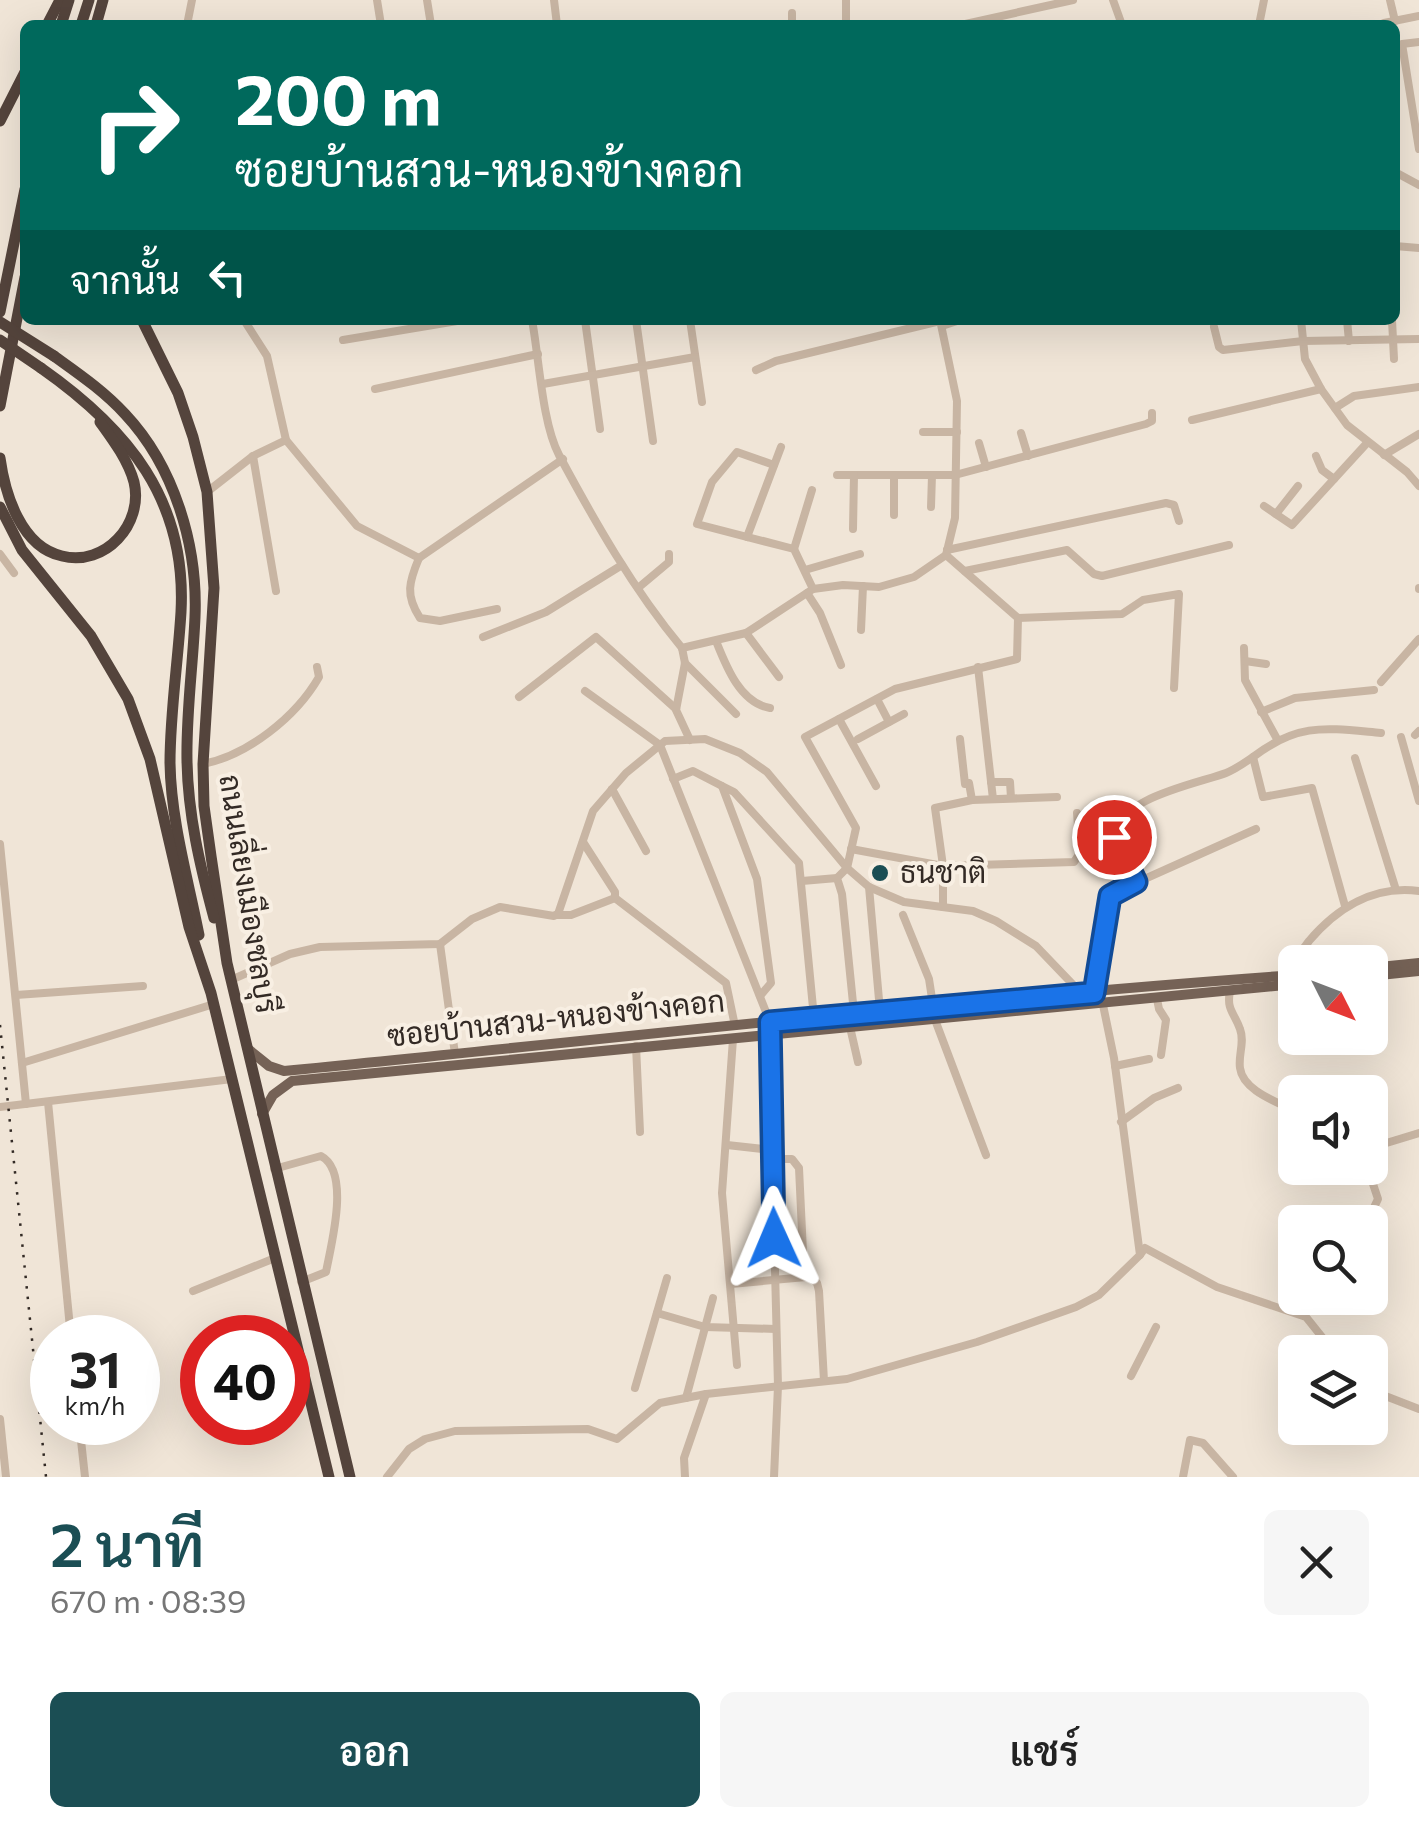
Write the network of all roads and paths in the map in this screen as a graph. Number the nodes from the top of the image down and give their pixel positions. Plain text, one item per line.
1 (1072, 0) edge
2 (792, 13) dead end
3 (792, 20) edge
4 (983, 20) edge
5 (1419, 42) edge
6 (20, 82) edge
7 (2, 118) edge
8 (1419, 150) edge
9 (20, 214) edge
10 (20, 302) edge
11 (0, 312) edge
12 (0, 322) edge
13 (144, 325) edge
14 (247, 325) edge
15 (432, 325) edge
16 (533, 325) edge
17 (586, 325) edge
18 (637, 325) edge
19 (691, 325) edge
20 (928, 325) edge
21 (941, 325) edge
22 (1301, 325) edge
23 (1348, 325) edge
24 (1392, 325) edge
25 (1214, 327) dead end
26 (0, 340) edge
27 (343, 340) dead end
28 (1419, 340) edge
29 (1303, 341) junction
30 (1349, 341) junction
31 (1392, 341) junction
32 (538, 354) junction
33 (695, 356) junction
34 (1394, 359) dead end
35 (642, 364) junction
36 (756, 370) dead end
37 (592, 374) junction
38 (543, 384) junction
39 (1419, 387) edge
40 (375, 389) dead end
41 (1321, 390) junction
42 (84, 398) junction
43 (702, 402) dead end
44 (0, 406) edge
45 (1335, 408) junction
46 (1152, 413) dead end
47 (1192, 420) dead end
48 (600, 428) dead end
49 (922, 432) dead end
50 (957, 432) junction
51 (1021, 433) dead end
52 (1419, 434) edge
53 (286, 440) junction
54 (653, 441) dead end
55 (979, 443) dead end
56 (1367, 443) junction
57 (781, 447) dead end
58 (1384, 455) junction
59 (253, 456) junction
60 (1028, 456) junction
61 (1316, 456) dead end
62 (0, 458) edge
63 (562, 459) junction
64 (774, 465) junction
65 (986, 467) junction
66 (837, 475) dead end
67 (854, 475) junction
68 (894, 475) junction
69 (932, 475) junction
70 (956, 475) junction
71 (1334, 480) junction
72 (1298, 486) dead end
73 (1419, 486) edge
74 (812, 490) dead end
75 (207, 492) junction
76 (1264, 506) dead end
77 (931, 507) dead end
78 (0, 508) edge
79 (1276, 514) junction
80 (894, 516) dead end
81 (1179, 521) dead end
82 (853, 529) dead end
83 (747, 537) junction
84 (1229, 545) dead end
85 (794, 549) junction
86 (946, 553) junction
87 (0, 554) edge
88 (669, 554) dead end
89 (860, 554) dead end
90 (420, 558) junction
91 (622, 565) junction
92 (805, 570) junction
93 (964, 572) junction
94 (14, 574) dead end
95 (863, 586) junction
96 (638, 588) junction
97 (276, 591) dead end
98 (810, 591) junction
99 (497, 610) dead end
100 (1018, 618) junction
101 (861, 630) dead end
102 (746, 632) junction
103 (483, 636) dead end
104 (1419, 639) edge
105 (716, 641) junction
106 (682, 648) junction
107 (1244, 648) dead end
108 (1245, 662) junction
109 (685, 663) junction
110 (1266, 664) dead end
111 (841, 665) dead end
112 (318, 667) dead end
113 (978, 667) junction
114 (779, 678) dead end
115 (1382, 682) dead end
116 (1174, 688) dead end
117 (1374, 690) dead end
118 (584, 691) dead end
119 (520, 697) dead end
120 (877, 699) junction
121 (770, 708) dead end
122 (676, 710) junction
123 (1260, 712) junction
124 (736, 714) dead end
125 (904, 714) dead end
126 (838, 719) junction
127 (889, 722) junction
128 (1381, 733) dead end
129 (1400, 737) dead end
130 (858, 739) dead end
131 (960, 739) dead end
132 (1277, 739) junction
133 (690, 740) junction
134 (660, 745) junction
135 (1254, 757) junction
136 (1355, 758) dead end
137 (203, 764) junction
138 (1416, 774) edge
139 (673, 779) junction
140 (991, 782) junction
141 (722, 786) junction
142 (876, 786) dead end
143 (612, 789) junction
144 (1057, 797) dead end
145 (1011, 798) junction
146 (993, 799) junction
147 (972, 800) junction
148 (1419, 801) edge
149 (1077, 813) dead end
150 (1256, 829) dead end
151 (583, 841) junction
152 (0, 844) edge
153 (851, 848) junction
154 (646, 851) dead end
155 (944, 866) junction
156 (847, 868) junction
157 (836, 878) junction
158 (802, 881) junction
159 (1136, 882) junction
160 (869, 887) junction
161 (1396, 890) junction
162 (1419, 892) edge
163 (615, 898) junction
164 (1345, 906) junction
165 (944, 907) junction
166 (558, 912) junction
167 (903, 916) dead end
168 (440, 944) junction
169 (1307, 945) edge
170 (227, 962) junction
171 (1419, 963) edge
172 (1388, 966) edge
173 (1419, 971) edge
174 (1388, 974) edge
175 (1278, 979) edge
176 (231, 980) junction
177 (1278, 982) edge
178 (1166, 984) junction
179 (143, 986) dead end
180 (1230, 992) junction
181 (1088, 993) junction
182 (16, 996) junction
183 (760, 996) junction
184 (1161, 998) junction
185 (212, 999) junction
186 (1102, 1005) junction
187 (880, 1011) junction
188 (933, 1011) junction
189 (854, 1014) junction
190 (814, 1018) junction
191 (770, 1022) junction
192 (736, 1026) junction
193 (850, 1027) junction
194 (769, 1037) junction
195 (734, 1039) junction
196 (636, 1046) junction
197 (247, 1048) junction
198 (455, 1054) junction
199 (1162, 1055) dead end
200 (1148, 1060) dead end
201 (858, 1062) dead end
202 (22, 1063) junction
203 (1115, 1066) junction
204 (232, 1079) junction
205 (1178, 1088) dead end
206 (48, 1102) junction
207 (1278, 1102) edge
208 (26, 1104) junction
209 (0, 1107) edge
210 (262, 1115) junction
211 (1121, 1122) junction
212 (640, 1132) dead end
213 (1419, 1132) edge
214 (1388, 1142) edge
215 (726, 1145) junction
216 (772, 1155) junction
217 (986, 1155) dead end
218 (274, 1169) junction
219 (1140, 1255) junction
220 (276, 1258) junction
221 (806, 1277) junction
222 (667, 1278) dead end
223 (774, 1279) junction
224 (301, 1282) junction
225 (731, 1284) junction
226 (193, 1291) dead end
227 (713, 1298) dead end
228 (1278, 1306) edge
229 (657, 1313) junction
230 (70, 1315) edge
231 (1302, 1315) edge
232 (1156, 1326) dead end
233 (705, 1328) junction
234 (776, 1329) junction
235 (734, 1331) junction
236 (1320, 1335) edge
237 (737, 1366) dead end
238 (1131, 1376) dead end
239 (824, 1382) junction
240 (778, 1386) junction
241 (634, 1388) dead end
242 (706, 1394) junction
243 (1388, 1397) edge
244 (686, 1398) junction
245 (1419, 1409) edge
246 (0, 1419) edge
247 (81, 1445) edge
248 (6, 1477) edge
249 (84, 1477) edge
250 (329, 1477) edge
251 (350, 1477) edge
252 (387, 1477) edge
253 (685, 1477) edge
254 (774, 1477) edge
255 (1183, 1477) edge
256 (1233, 1477) edge

1 - 4 street
2 - 3 street
5 - 8 street
6 - 7 highway
9 - 11 highway
10 - 44 highway
12 - 170 highway, bridge
13 - 75 highway, ถนนเลี่ยงเมืองชลบุรี
14 - 53 street
15 - 27 street
16 - 32 street
17 - 37 street
18 - 35 street
19 - 33 street
20 - 36 street
21 - 50 street
22 - 29 street
23 - 30 street
24 - 31 street
25 - 29 street
26 - 42 highway, bridge
28 - 31 street
29 - 30 street
29 - 41 street
30 - 31 street
31 - 34 street
32 - 38 street
32 - 40 street
33 - 35 street
33 - 43 street
35 - 37 street
35 - 54 street
37 - 38 street
37 - 48 street
38 - 63 street
39 - 45 street
41 - 45 street
41 - 47 street
42 - 62 highway
42 - 185 highway
45 - 56 street
46 - 60 street
49 - 50 street
50 - 70 street
51 - 60 street
52 - 58 street
53 - 59 street
53 - 90 street
55 - 65 street
56 - 58 street
56 - 71 street
57 - 64 street
58 - 73 street
59 - 75 street
59 - 97 street
60 - 65 street
61 - 71 street
63 - 90 street
63 - 91 street
64 - 83 street
64 - 83 street
65 - 70 street
66 - 67 street
67 - 68 street
67 - 82 street
68 - 69 street
68 - 80 street
69 - 70 street
69 - 77 street
70 - 86 street
71 - 79 street
72 - 79 street
74 - 85 street
75 - 137 highway, ถนนเลี่ยงเมืองชลบุรี
76 - 79 street
78 - 185 highway, ถนนเลี่ยงเมืองชลบุรี
81 - 86 street
83 - 85 street
84 - 93 street
85 - 92 street
86 - 93 street
86 - 95 street
87 - 94 street
88 - 96 street
89 - 92 street
90 - 99 street
91 - 96 street
91 - 103 street
92 - 98 street
93 - 100 street
95 - 98 street
95 - 101 street
96 - 106 street
98 - 102 street
98 - 111 street
100 - 113 street
100 - 116 street
102 - 105 street
102 - 114 street
104 - 115 street
105 - 106 street
105 - 121 street
106 - 109 street
107 - 108 street
108 - 110 street
108 - 123 street
109 - 122 street
109 - 124 street
112 - 137 street
113 - 120 street
113 - 140 street
117 - 123 street
118 - 134 street
119 - 122 street
120 - 126 street
120 - 127 street
122 - 133 street
123 - 132 street
125 - 127 street
126 - 142 street
126 - 153 street
127 - 130 street
128 - 132 street
129 - 138 street
131 - 147 street
132 - 135 street
133 - 134 street
133 - 156 street
134 - 139 street
134 - 143 street
135 - 159 street
135 - 164 street
136 - 161 street
137 - 170 highway, ถนนเลี่ยงเมืองชลบุรี
138 - 148 street
139 - 141 street
139 - 183 street
140 - 145 street
140 - 146 street
141 - 158 street
141 - 183 street
143 - 151 street
143 - 154 street
144 - 145 street
145 - 146 street
146 - 147 street
147 - 155 street
149 - 155 street
150 - 159 street
151 - 163 street
151 - 166 street
152 - 182 street
153 - 155 street
153 - 156 street
155 - 165 street
156 - 157 street
156 - 160 street
157 - 158 street
157 - 189 street
158 - 190 street
159 - 181 street
160 - 165 street
160 - 187 street
161 - 162 street
161 - 164 street
163 - 166 street
163 - 192 street
164 - 169 street
165 - 181 street
166 - 168 street
167 - 188 street
168 - 176 street
168 - 198 street
170 - 176 highway, ถนนเลี่ยงเมืองชลบุรี
171 - 172 main road
173 - 174 main road
175 - 178 main road, ซอยบ้านสวน-หนองข้างคอก
176 - 197 highway, ถนนเลี่ยงเมืองชลบุรี
177 - 180 main road, ซอยบ้านสวน-หนองข้างคอก
178 - 181 main road, ซอยบ้านสวน-หนองข้างคอก
178 - 184 main road
179 - 182 street
180 - 184 main road, ซอยบ้านสวน-หนองข้างคอก
180 - 207 street
181 - 188 main road, ซอยบ้านสวน-หนองข้างคอก
182 - 202 street
183 - 191 street
184 - 186 main road, ซอยบ้านสวน-หนองข้างคอก
184 - 199 street
185 - 202 street
185 - 204 highway, ถนนเลี่ยงเมืองชลบุรี
186 - 188 main road, ซอยบ้านสวน-หนองข้างคอก
186 - 203 street
187 - 188 main road, ซอยบ้านสวน-หนองข้างคอก
187 - 189 main road, ซอยบ้านสวน-หนองข้างคอก
188 - 193 main road, ซอยบ้านสวน-หนองข้างคอก
188 - 217 street
189 - 190 main road, ซอยบ้านสวน-หนองข้างคอก
190 - 191 main road, ซอยบ้านสวน-หนองข้างคอก
191 - 192 main road, ซอยบ้านสวน-หนองข้างคอก
191 - 194 main road
192 - 198 main road, ซอยบ้านสวน-หนองข้างคอก
193 - 194 main road, ซอยบ้านสวน-หนองข้างคอก
193 - 201 street
194 - 195 main road, ซอยบ้านสวน-หนองข้างคอก
194 - 216 street
195 - 196 main road, ซอยบ้านสวน-หนองข้างคอก
195 - 215 street
196 - 210 main road, ซอยบ้านสวน-หนองข้างคอก
196 - 212 street
197 - 198 main road, ซอยบ้านสวน-หนองข้างคอก
197 - 210 highway, ถนนเลี่ยงเมืองชลบุรี
200 - 203 street
202 - 208 street
203 - 211 street
204 - 206 street
204 - 220 highway, ถนนเลี่ยงเมืองชลบุรี
205 - 211 street
206 - 208 street
206 - 230 street
208 - 209 street
210 - 218 highway, ถนนเลี่ยงเมืองชลบุรี
211 - 219 street
213 - 214 street
215 - 216 street
215 - 225 street
216 - 221 street
216 - 223 street
218 - 224 highway, ถนนเลี่ยงเมืองชลบุรี
218 - 224 street
219 - 228 street
219 - 239 street
220 - 226 street
220 - 250 highway, ถนนเลี่ยงเมืองชลบุรี
221 - 223 street
221 - 239 street
222 - 229 street
223 - 225 street
223 - 234 street
224 - 251 highway, ถนนเลี่ยงเมืองชลบุรี
225 - 235 street
227 - 233 street
229 - 233 street
229 - 241 street
231 - 236 street
232 - 238 street
233 - 235 street
233 - 244 street
234 - 235 street
234 - 240 street
235 - 237 street
239 - 240 street
240 - 242 street
240 - 254 street
242 - 244 street
242 - 253 street
243 - 245 street
244 - 252 street
246 - 248 street
247 - 249 street
255 - 256 street

